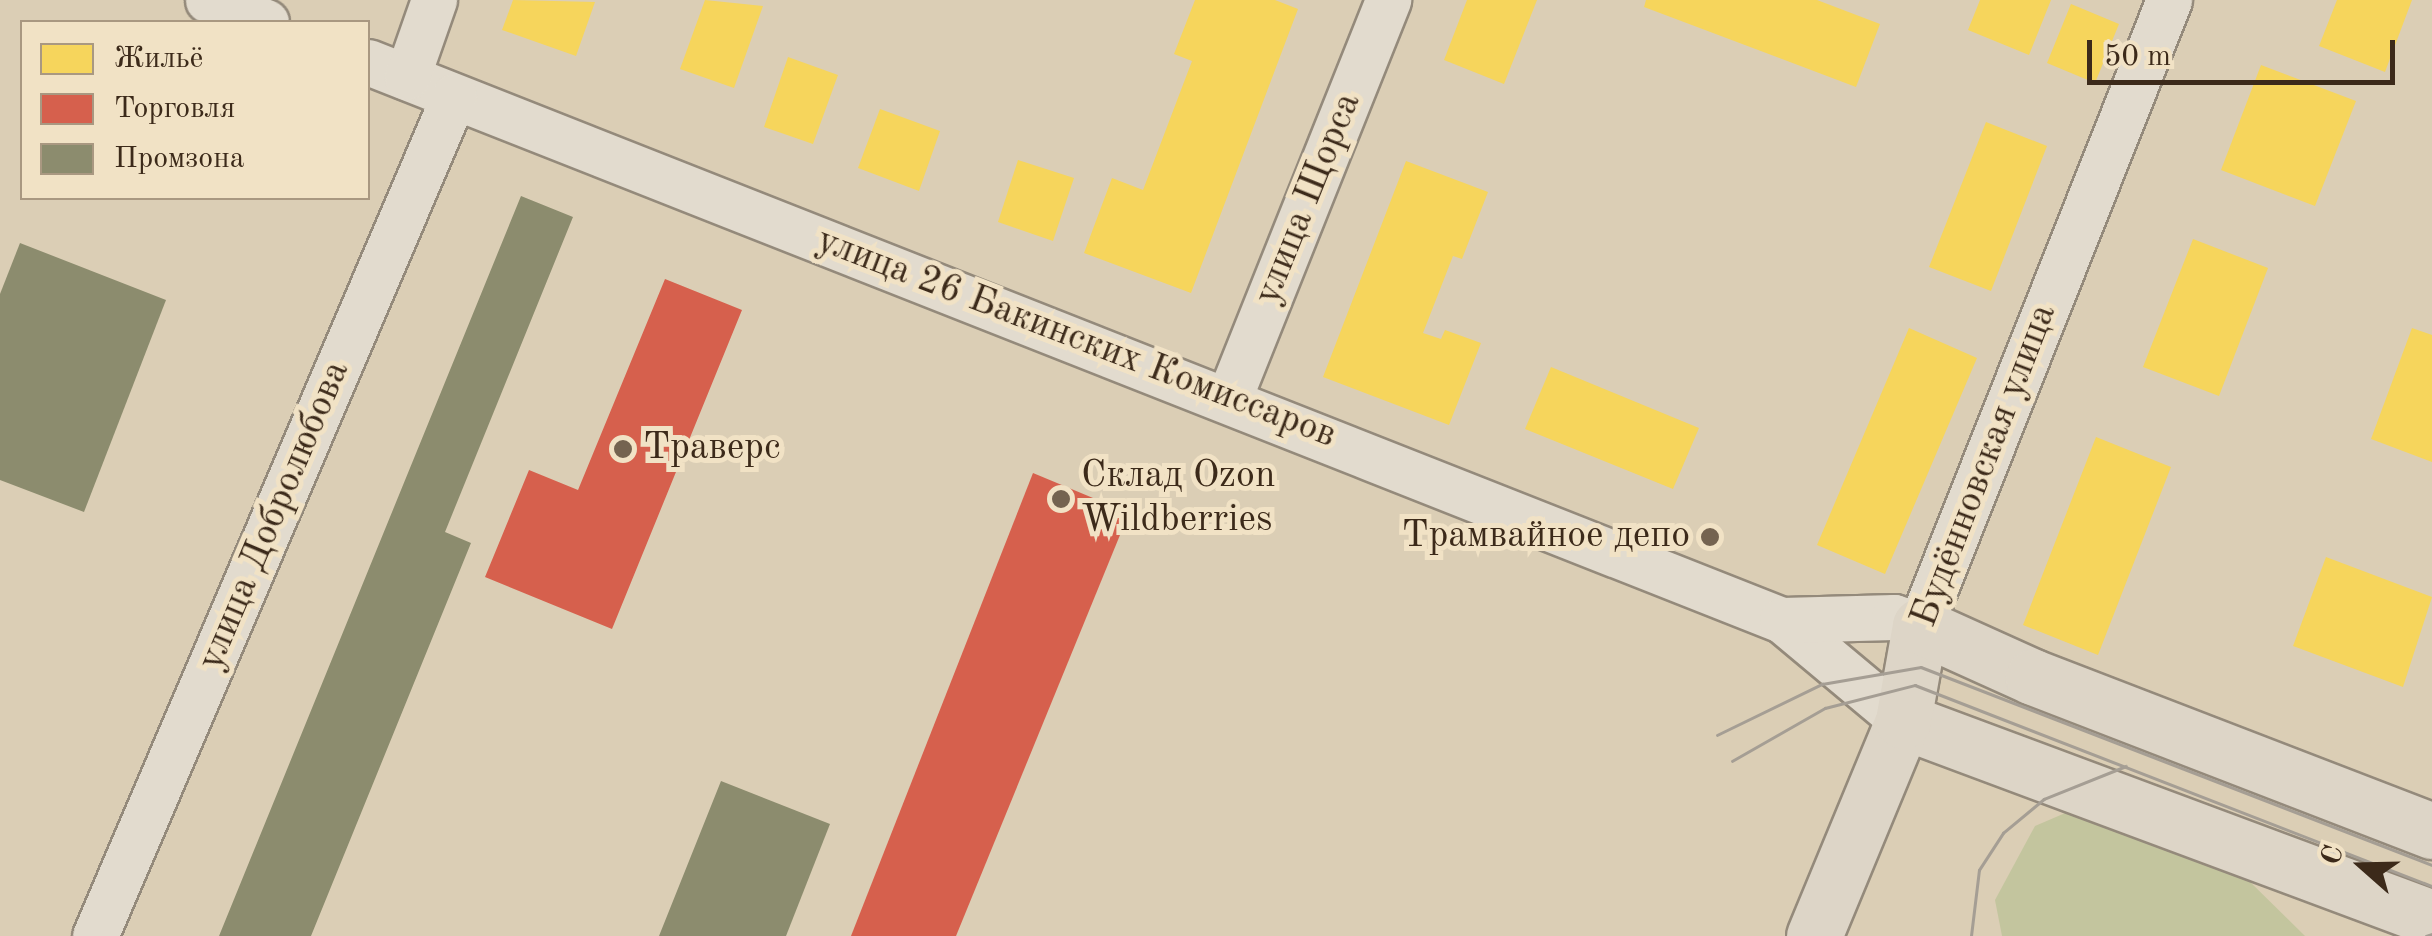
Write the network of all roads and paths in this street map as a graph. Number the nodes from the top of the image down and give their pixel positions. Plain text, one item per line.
1 (208, 0) edge
2 (434, 0) edge
3 (1388, 0) edge
4 (2169, 0) edge
5 (261, 20) edge
6 (387, 70) edge
7 (454, 96) junction
8 (1229, 398) junction
9 (1782, 620) junction
10 (1920, 626) junction
11 (1903, 720) junction
12 (2432, 831) edge
13 (2432, 918) edge
14 (95, 936) edge
15 (1814, 936) edge

1 - 5 street
2 - 6 street
3 - 8 street, улица Щорса
4 - 10 street, Будённовская улица
6 - 7 street, улица 26 Бакинских Комиссаров
7 - 8 street, улица 26 Бакинских Комиссаров
7 - 14 street, улица Добролюбова
8 - 9 street, улица 26 Бакинских Комиссаров
9 - 10 street, улица 26 Бакинских Комиссаров
9 - 11 street, улица 26 Бакинских Комиссаров
10 - 11 main road, Будённовская улица
10 - 12 main road, улица 26 Бакинских Комиссаров
11 - 13 main road, улица 26 Бакинских Комиссаров
11 - 15 main road, Будённовская улица

